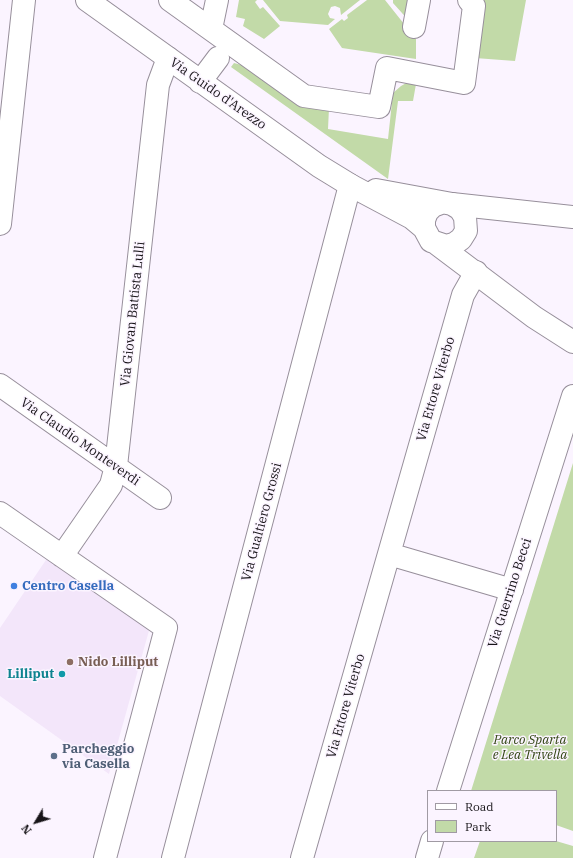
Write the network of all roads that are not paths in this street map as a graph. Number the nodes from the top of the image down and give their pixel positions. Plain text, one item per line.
1 (24, 0) edge
2 (87, 0) edge
3 (170, 0) edge
4 (217, 0) edge
5 (419, 0) edge
6 (469, 0) edge
7 (414, 27) dead end
8 (211, 30) junction
9 (224, 50) junction
10 (168, 58) junction
11 (200, 82) junction
12 (350, 185) junction
13 (447, 204) junction
14 (503, 210) junction
15 (573, 216) edge
16 (0, 224) edge
17 (466, 228) junction
18 (431, 236) junction
19 (476, 272) junction
20 (573, 342) edge
21 (0, 386) edge
22 (573, 396) edge
23 (116, 466) junction
24 (160, 498) dead end
25 (0, 513) edge
26 (389, 554) junction
27 (62, 556) junction
28 (512, 590) junction
29 (448, 790) edge
30 (432, 842) edge
31 (105, 858) edge
32 (174, 858) edge
33 (302, 858) edge
34 (427, 858) edge

1 - 16 street
2 - 10 street, Via Guido d'Arezzo
3 - 8 street
4 - 8 street
5 - 7 street
6 - 9 street
8 - 9 street
9 - 11 street
10 - 11 street, Via Guido d'Arezzo
10 - 23 street, Via Giovan Battista Lulli
11 - 12 street, Via Guido d'Arezzo
12 - 13 street
12 - 18 street, Via Guido d'Arezzo
12 - 32 street, Via Gualtiero Grossi
13 - 14 street
13 - 17 street
13 - 18 street
14 - 15 street
14 - 17 street
17 - 18 street
17 - 19 street
18 - 19 street, Via Guido d'Arezzo
19 - 20 street, Via Guido d'Arezzo
19 - 26 street, Via Ettore Viterbo
21 - 23 street, Via Claudio Monteverdi
22 - 28 street, Via Guerrino Becci
23 - 24 street, Via Claudio Monteverdi
23 - 27 street, Via Giovan Battista Lulli
25 - 27 street
26 - 28 street
26 - 33 street, Via Ettore Viterbo
27 - 31 street
28 - 29 street, Via Guerrino Becci
30 - 34 street

